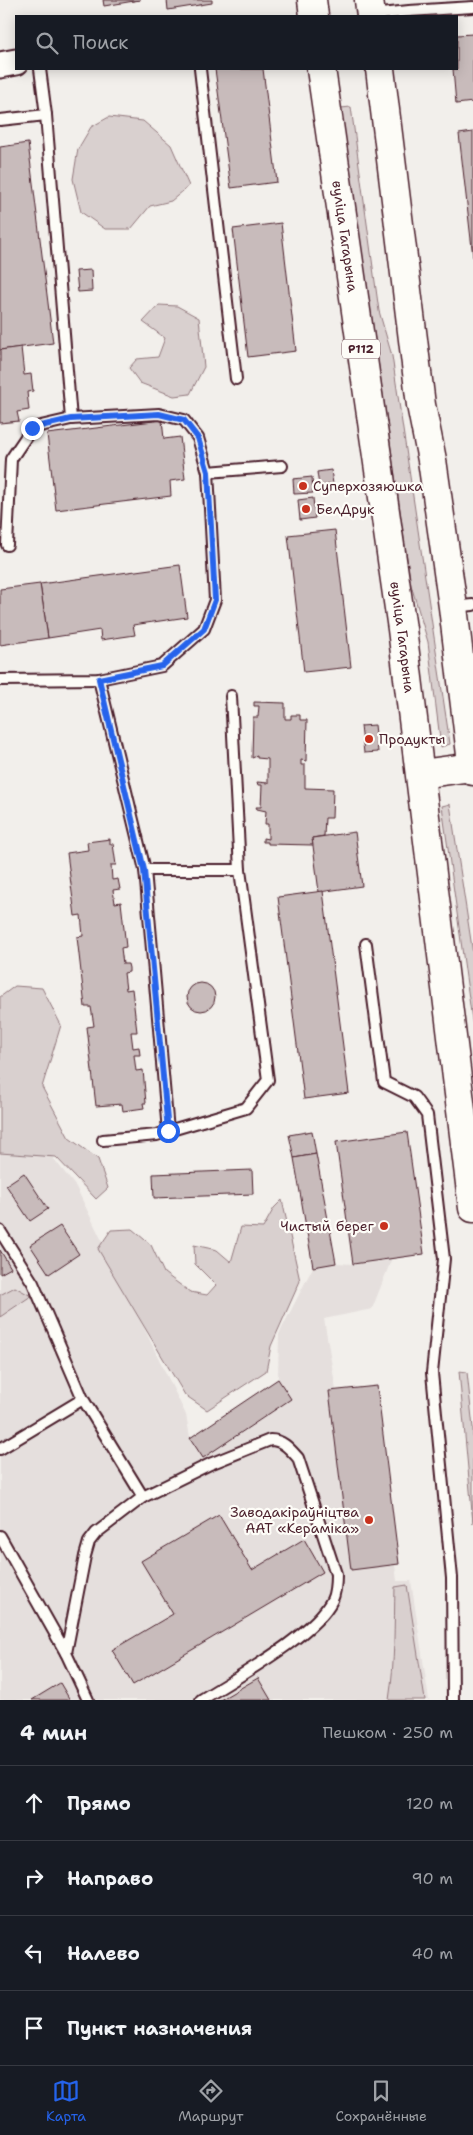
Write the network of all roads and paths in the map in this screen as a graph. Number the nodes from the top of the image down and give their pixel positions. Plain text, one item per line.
1 (312, 0) edge
2 (369, 0) edge
3 (473, 7) edge
4 (314, 15) edge
5 (371, 15) edge
6 (378, 15) edge
7 (15, 62) edge
8 (0, 65) edge
9 (40, 70) edge
10 (200, 70) edge
11 (321, 70) edge
12 (380, 70) edge
13 (46, 115) junction
14 (0, 120) edge
15 (236, 379) dead end
16 (71, 419) junction
17 (282, 466) dead end
18 (208, 472) junction
19 (7, 545) dead end
20 (463, 606) edge
21 (99, 679) junction
22 (0, 680) edge
23 (231, 696) dead end
24 (472, 767) edge
25 (473, 771) edge
26 (421, 774) junction
27 (144, 870) junction
28 (240, 870) junction
29 (366, 944) dead end
30 (168, 1131) junction
31 (103, 1140) dead end
32 (473, 1208) edge
33 (0, 1231) edge
34 (83, 1399) junction
35 (0, 1449) edge
36 (143, 1497) junction
37 (0, 1536) edge
38 (66, 1653) junction
39 (88, 1700) edge
40 (201, 1700) edge
41 (453, 1700) edge

1 - 4 main road
2 - 5 main road
3 - 6 lane
7 - 8 street
9 - 13 lane
10 - 15 lane
11 - 26 main road, вуліца Гагарына / Р112
12 - 20 main road
13 - 14 lane
13 - 16 lane
16 - 18 lane
16 - 19 lane
17 - 18 lane
18 - 21 lane
20 - 24 main road
21 - 22 lane
21 - 27 lane
23 - 28 lane
24 - 25 main road
24 - 26 main road
26 - 32 main road, вуліца Гагарына / Р112
27 - 28 lane
27 - 30 lane
28 - 30 lane
29 - 41 lane
30 - 31 lane
33 - 34 lane
34 - 35 lane
34 - 36 lane
36 - 38 lane
36 - 40 lane
37 - 38 lane
38 - 39 lane

